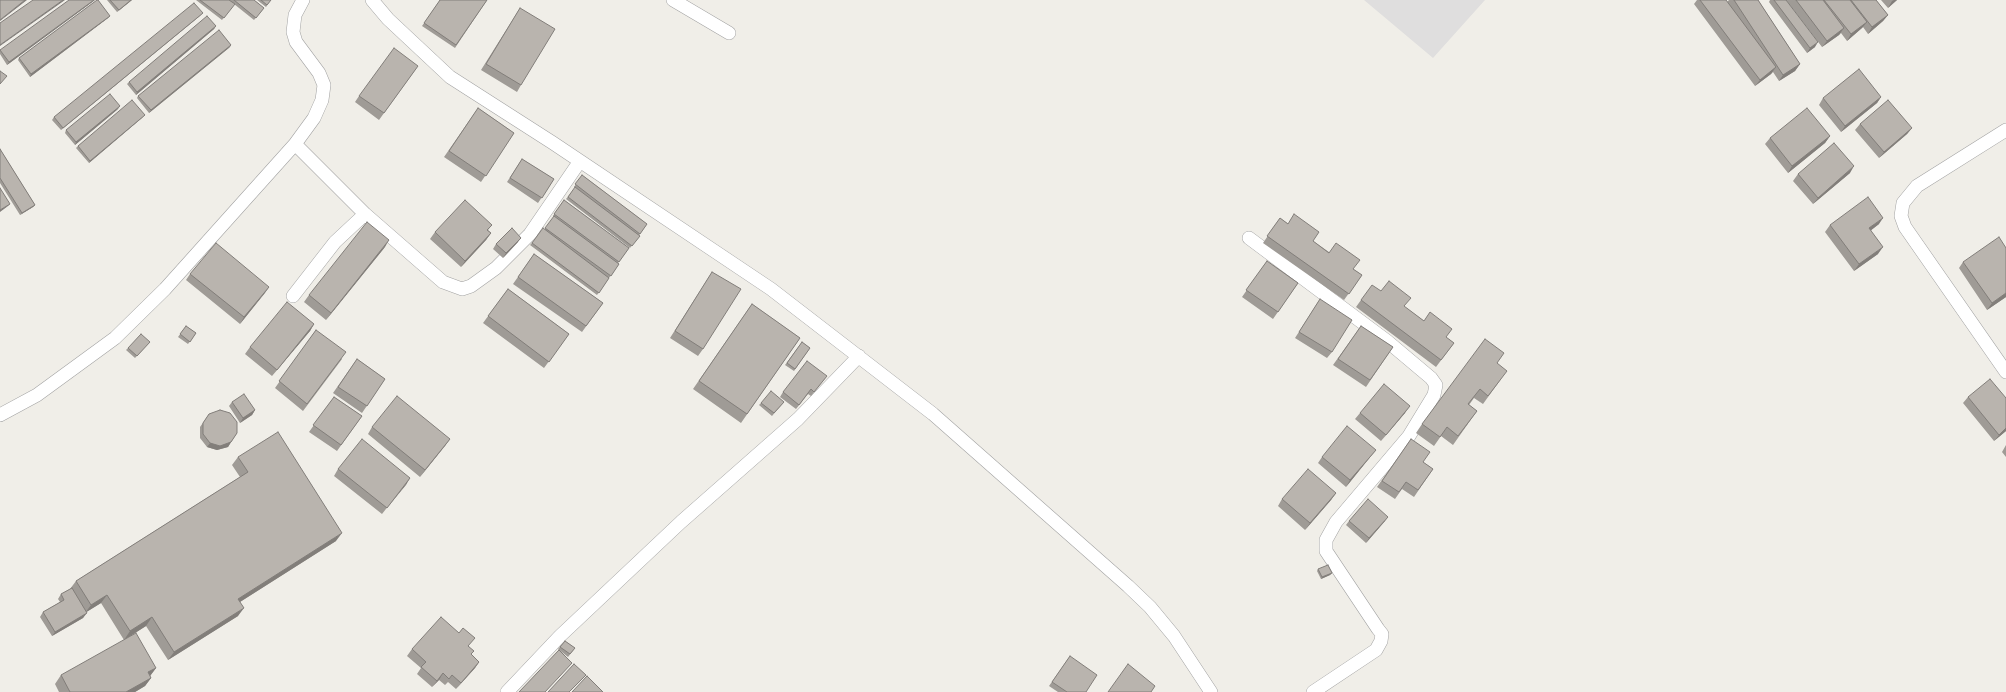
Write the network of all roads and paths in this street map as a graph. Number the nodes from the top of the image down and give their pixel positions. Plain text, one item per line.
1 (303, 0) edge
2 (372, 0) edge
3 (673, 0) edge
4 (729, 33) dead end
5 (2005, 133) edge
6 (295, 144) junction
7 (580, 161) junction
8 (365, 214) junction
9 (1249, 238) dead end
10 (293, 296) dead end
11 (859, 356) junction
12 (2006, 372) edge
13 (0, 415) edge
14 (507, 692) edge
15 (1211, 692) edge
16 (1313, 692) edge

1 - 6 street
2 - 7 street
3 - 4 street
5 - 12 street
6 - 8 street
6 - 13 street
7 - 8 street
7 - 11 street
8 - 10 street
9 - 16 street
11 - 14 street
11 - 15 street

